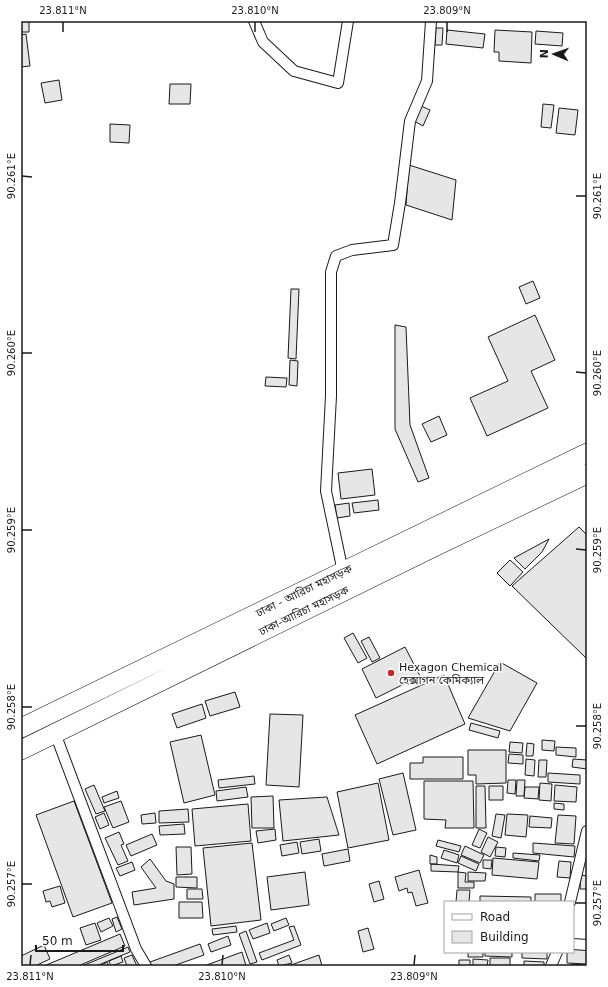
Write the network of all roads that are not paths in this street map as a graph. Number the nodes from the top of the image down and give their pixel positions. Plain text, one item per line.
1 (254, 21) edge
2 (348, 21) edge
3 (431, 21) edge
4 (587, 453) edge
5 (587, 474) edge
6 (343, 572) junction
7 (21, 728) edge
8 (55, 733) junction
9 (21, 750) edge
10 (587, 831) edge
11 (570, 901) edge
12 (574, 944) edge
13 (587, 945) edge
14 (557, 953) edge
15 (146, 966) edge
16 (551, 966) edge

1 - 2 street
3 - 6 street
4 - 6 highway, ঢাকা - আরিচা মহাসড়ক
5 - 8 highway, ঢাকা-আরিচা মহাসড়ক
6 - 7 highway, ঢাকা - আরিচা মহাসড়ক
8 - 9 highway, ঢাকা-আরিচা মহাসড়ক
8 - 15 street
10 - 11 street
12 - 13 street
14 - 16 street

